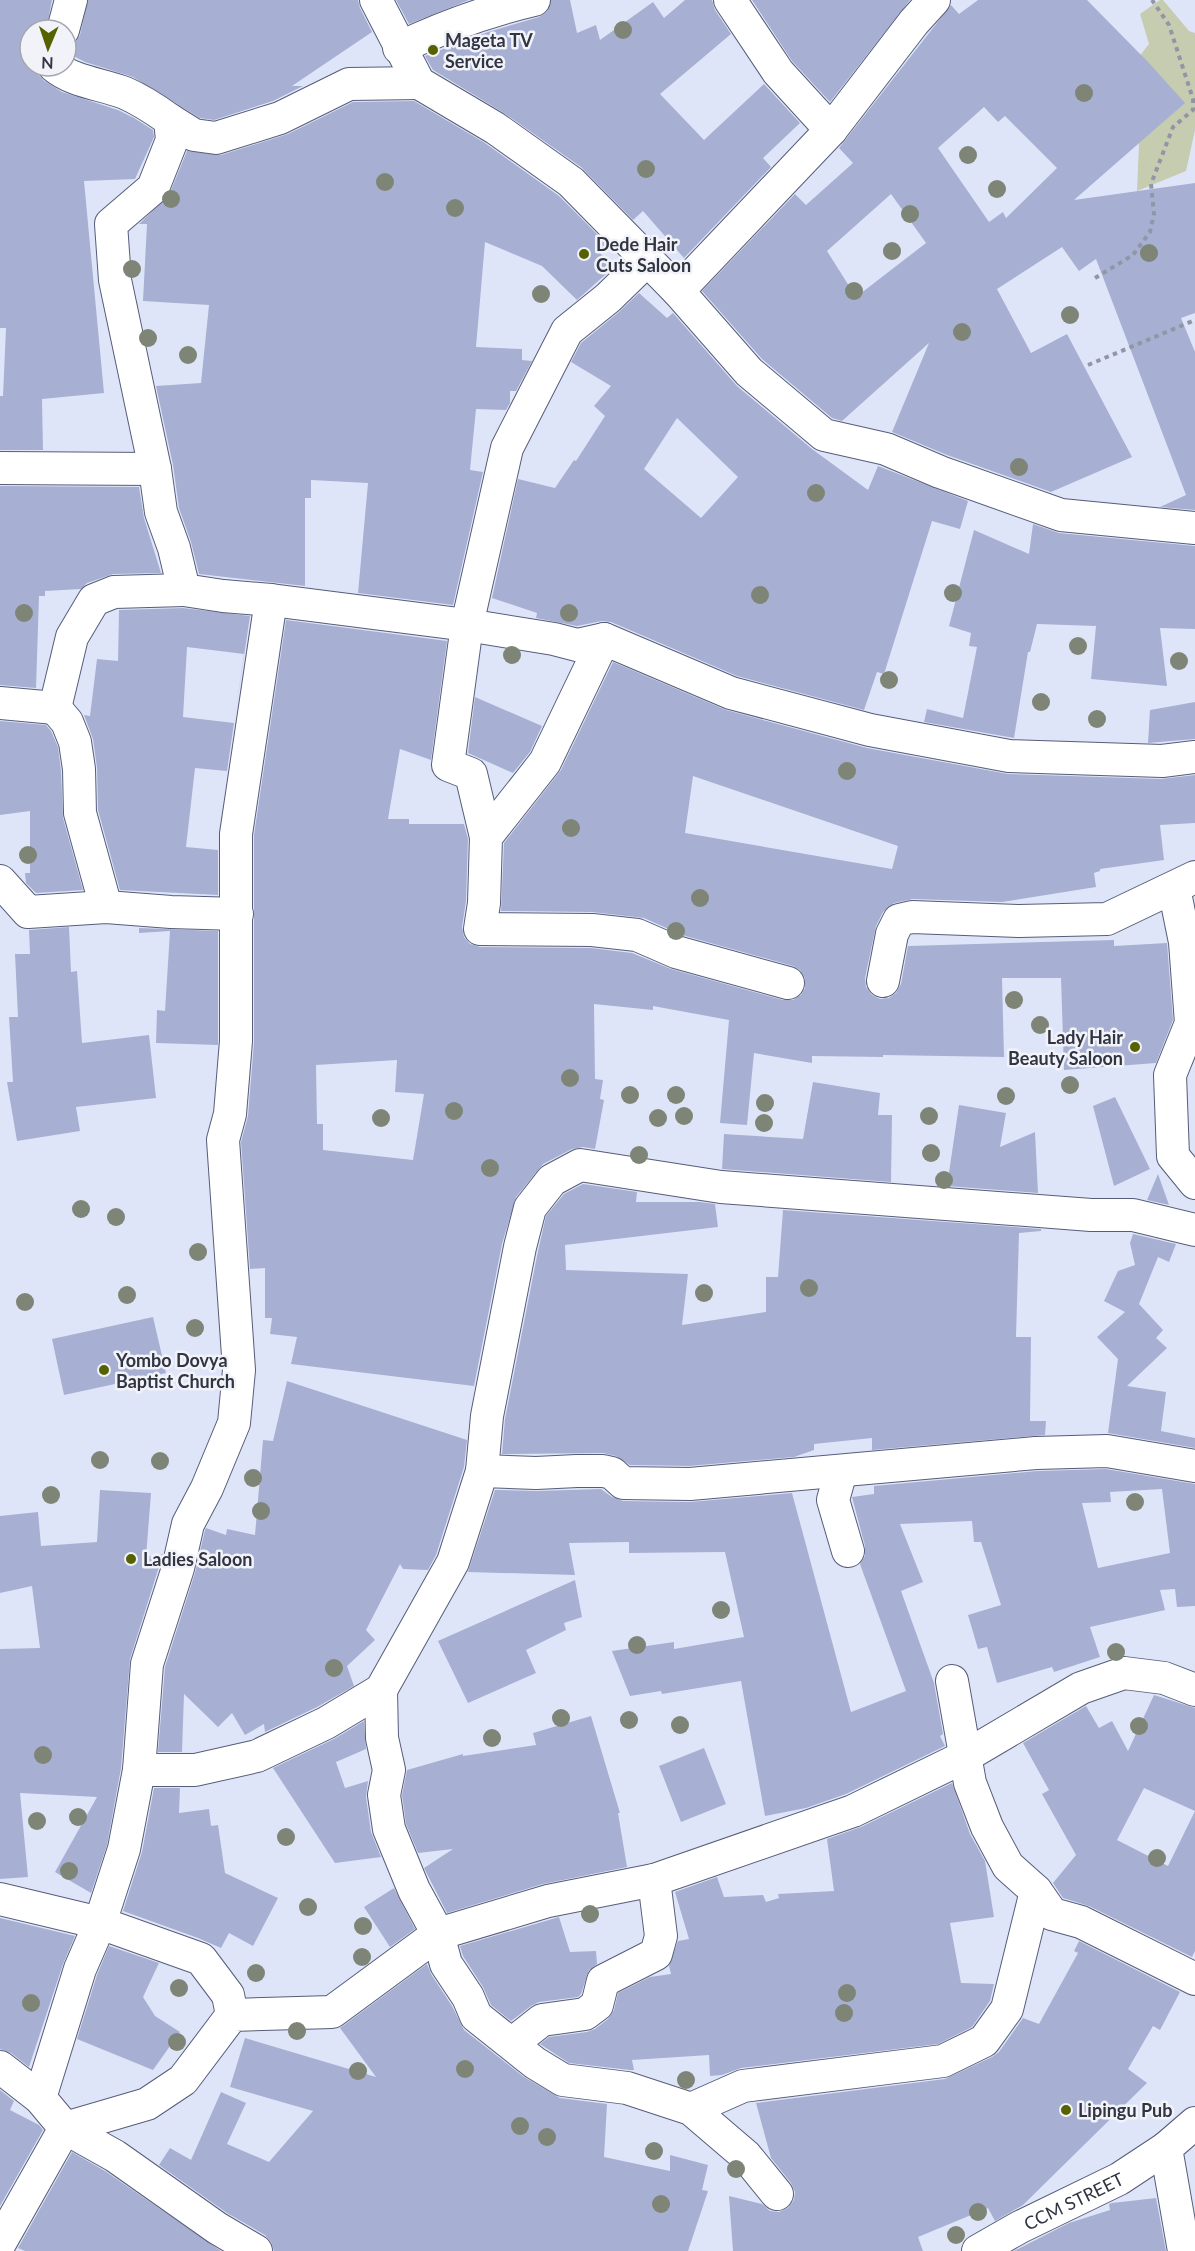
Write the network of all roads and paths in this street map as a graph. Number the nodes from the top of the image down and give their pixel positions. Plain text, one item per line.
1 (71, 0) edge
2 (376, 0) edge
3 (534, 0) edge
4 (730, 0) edge
5 (934, 0) edge
6 (1152, 0) edge
7 (66, 18) edge
8 (399, 48) junction
9 (76, 78) edge
10 (419, 83) junction
11 (170, 120) junction
12 (831, 130) junction
13 (646, 261) junction
14 (1095, 278) dead end
15 (678, 291) junction
16 (1195, 320) edge
17 (1088, 365) dead end
18 (0, 468) edge
19 (154, 469) junction
20 (1195, 528) edge
21 (184, 590) junction
22 (271, 600) junction
23 (467, 625) junction
24 (604, 639) junction
25 (0, 703) edge
26 (55, 708) junction
27 (1195, 757) edge
28 (486, 837) junction
29 (0, 881) edge
30 (1184, 883) edge
31 (106, 907) junction
32 (237, 914) junction
33 (883, 981) dead end
34 (788, 983) dead end
35 (1195, 1183) edge
36 (1195, 1230) edge
37 (1195, 1466) edge
38 (482, 1471) junction
39 (841, 1471) junction
40 (848, 1551) dead end
41 (952, 1680) dead end
42 (381, 1690) junction
43 (1195, 1690) edge
44 (964, 1757) junction
45 (139, 1770) junction
46 (654, 1880) junction
47 (1036, 1891) junction
48 (0, 1899) edge
49 (100, 1923) junction
50 (438, 1934) junction
51 (1195, 1979) edge
52 (232, 2015) junction
53 (513, 2043) junction
54 (0, 2067) edge
55 (40, 2098) junction
56 (691, 2109) junction
57 (1195, 2123) edge
58 (65, 2128) junction
59 (1166, 2148) junction
60 (777, 2194) dead end
61 (1020, 2239) edge
62 (0, 2243) edge
63 (256, 2251) edge
64 (978, 2251) edge
65 (1184, 2251) edge

1 - 7 street
2 - 8 street
3 - 8 street
4 - 12 street
5 - 12 street
6 - 14 path
8 - 10 street
9 - 11 street
10 - 11 street
10 - 13 street
11 - 19 street
12 - 15 street
13 - 15 street
13 - 23 street
15 - 20 street
16 - 17 path
18 - 19 street
19 - 21 street
21 - 22 street
21 - 26 street
22 - 23 street
22 - 32 street
23 - 24 street
23 - 28 street
24 - 27 street
24 - 28 street
25 - 26 street
26 - 31 street
28 - 34 street
29 - 31 street
30 - 33 street
30 - 35 street
31 - 32 street
32 - 45 street
36 - 38 street
37 - 39 street
38 - 39 street
38 - 42 street
39 - 40 street
41 - 44 street
42 - 45 street
42 - 50 street
43 - 44 street
44 - 46 street
44 - 47 street
45 - 49 street
46 - 50 street
46 - 53 street
47 - 51 street
47 - 56 street
48 - 49 street
49 - 52 street
49 - 55 street
50 - 52 street
50 - 53 street
52 - 58 street
53 - 56 street
54 - 55 street
55 - 58 street
56 - 60 street
57 - 59 street, CCM STREET
58 - 62 street
58 - 63 street
59 - 61 street, CCM STREET
59 - 65 street
61 - 64 street, CCM STREET

